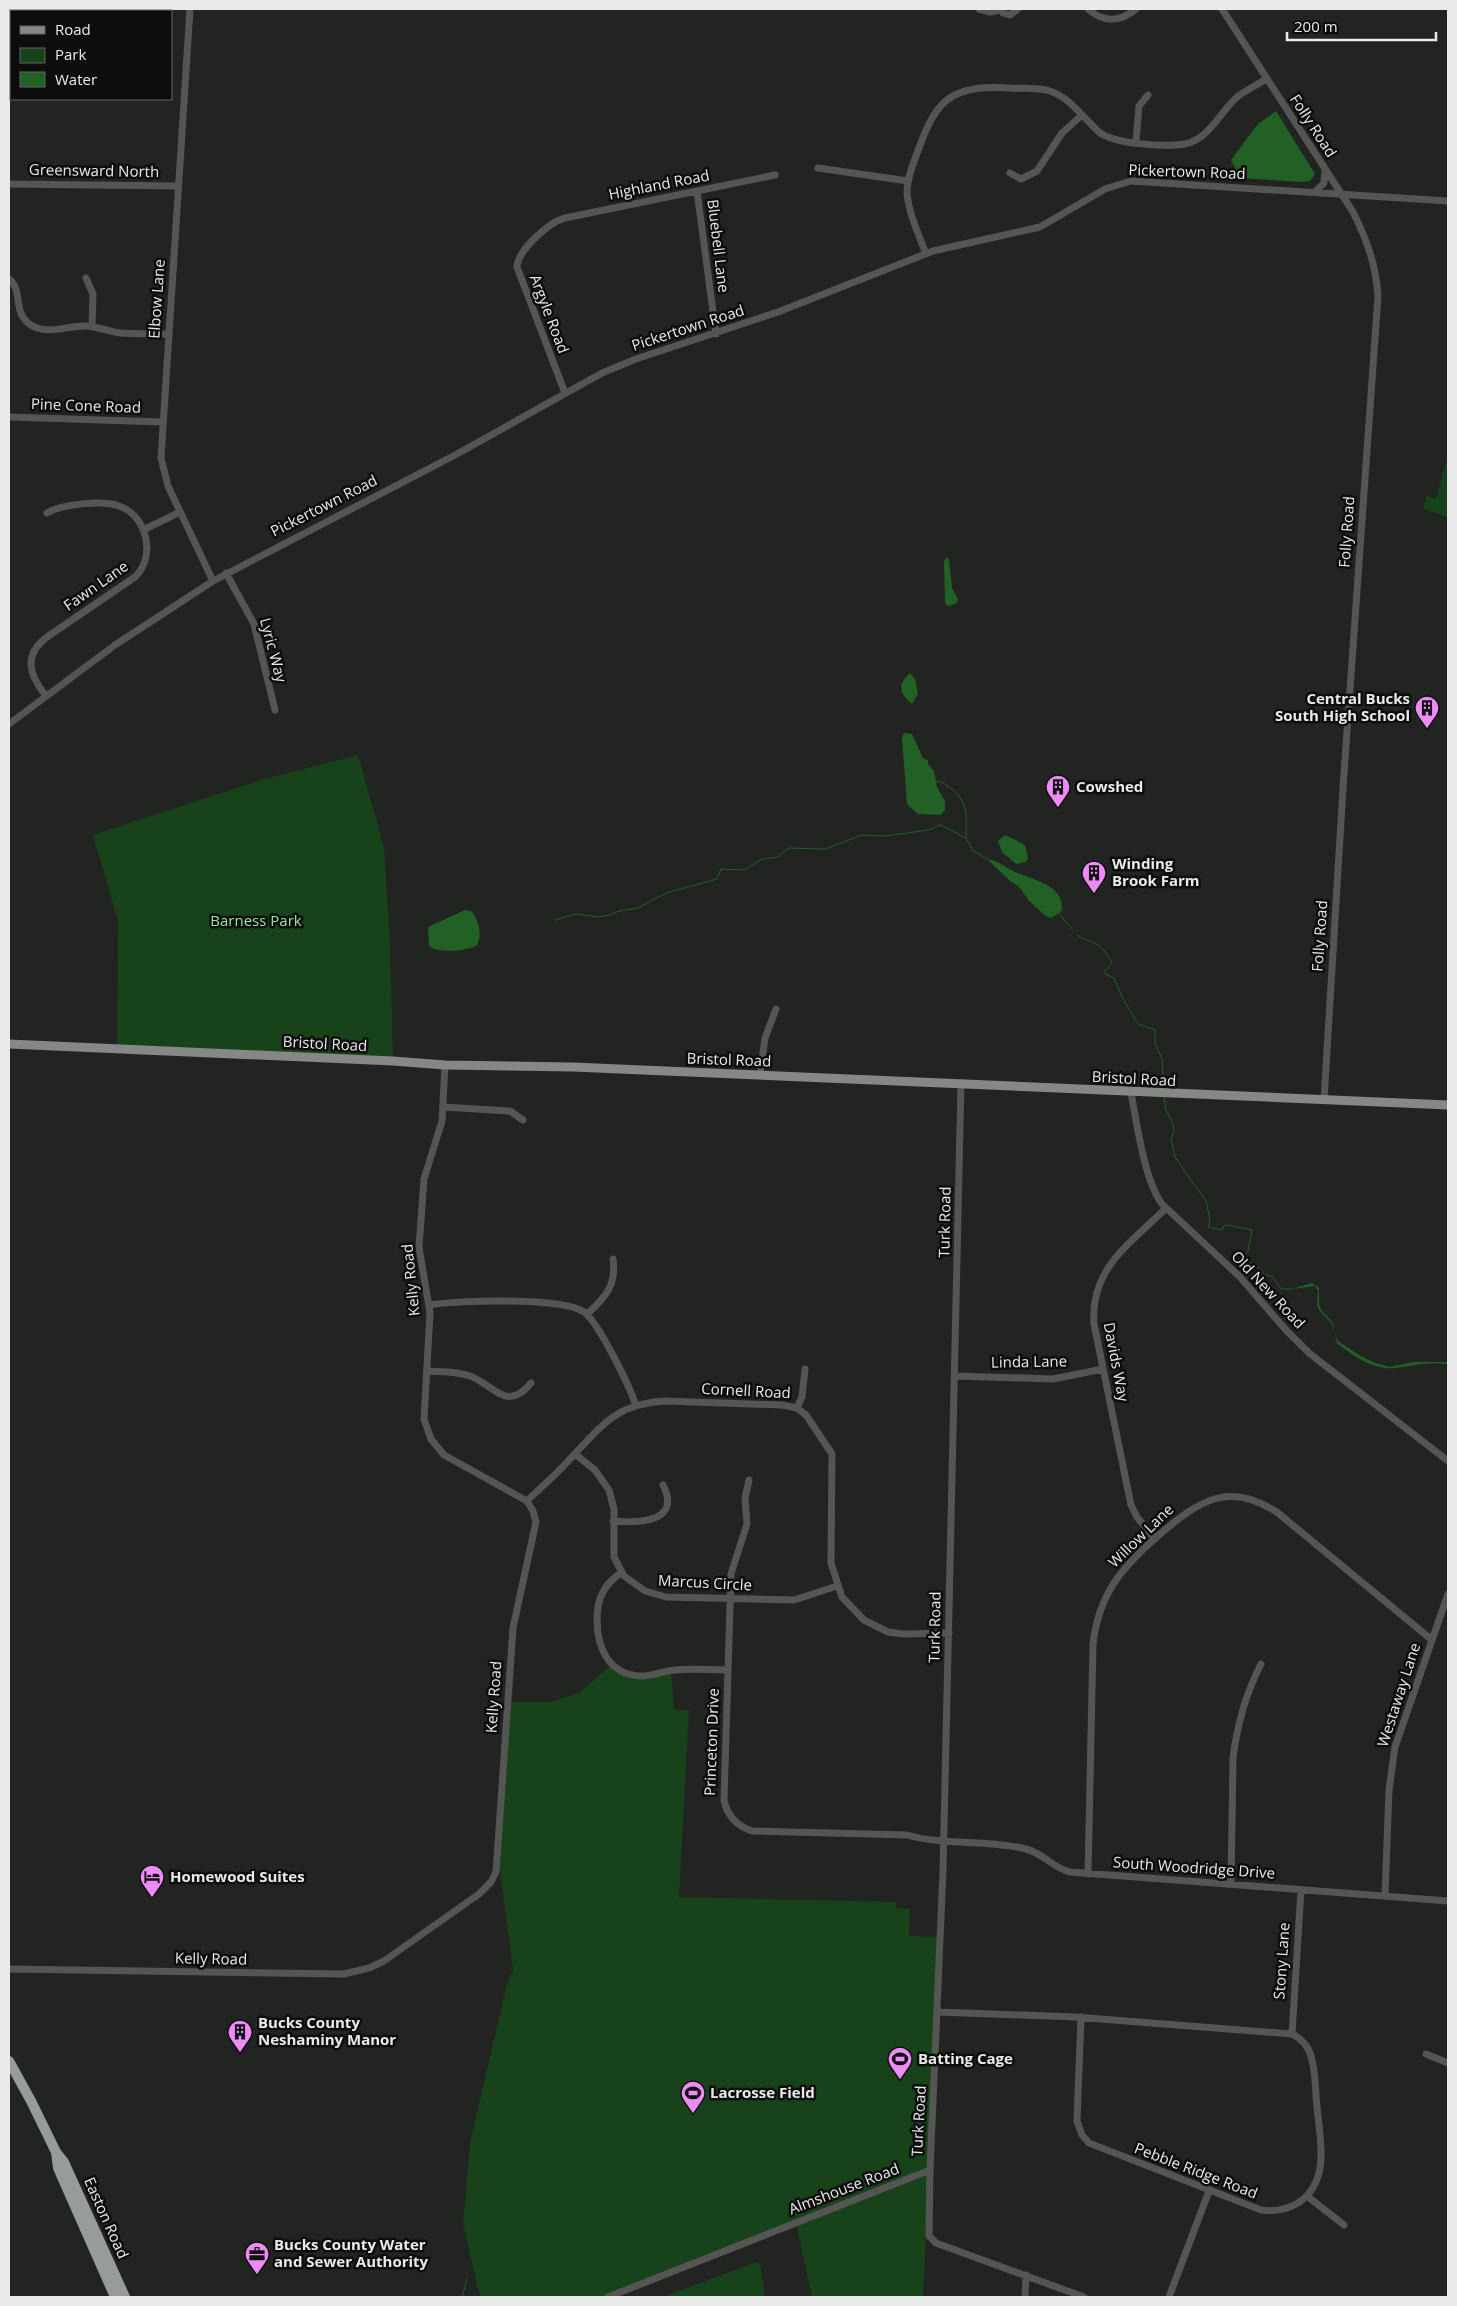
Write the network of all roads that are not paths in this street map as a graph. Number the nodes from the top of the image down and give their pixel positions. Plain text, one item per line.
1 (190, 9) edge
2 (979, 9) edge
3 (1001, 9) edge
4 (1018, 9) edge
5 (1088, 9) edge
6 (1136, 9) edge
7 (1222, 9) edge
8 (1266, 79) junction
9 (1148, 94) dead end
10 (1082, 115) junction
11 (1136, 142) junction
12 (818, 168) dead end
13 (1325, 169) junction
14 (1010, 173) dead end
15 (775, 175) dead end
16 (908, 180) junction
17 (9, 184) edge
18 (178, 186) junction
19 (697, 191) junction
20 (1314, 192) junction
21 (1341, 194) junction
22 (1362, 195) junction
23 (1448, 201) edge
24 (1352, 211) junction
25 (549, 225) joint
26 (926, 254) junction
27 (86, 278) dead end
28 (10, 279) edge
29 (92, 327) junction
30 (168, 334) junction
31 (716, 334) junction
32 (565, 394) junction
33 (9, 417) edge
34 (162, 422) junction
35 (180, 512) junction
36 (47, 513) dead end
37 (143, 530) junction
38 (226, 573) junction
39 (213, 581) junction
40 (46, 696) junction
41 (275, 710) dead end
42 (9, 724) edge
43 (776, 1009) dead end
44 (9, 1044) edge
45 (445, 1065) junction
46 (760, 1075) junction
47 (961, 1083) junction
48 (1131, 1093) junction
49 (1324, 1100) junction
50 (443, 1106) junction
51 (1448, 1106) edge
52 (522, 1120) dead end
53 (1166, 1208) junction
54 (613, 1260) dead end
55 (429, 1305) junction
56 (587, 1314) junction
57 (805, 1369) dead end
58 (1103, 1369) junction
59 (427, 1371) junction
60 (955, 1376) junction
61 (531, 1383) dead end
62 (636, 1406) junction
63 (797, 1408) junction
64 (575, 1454) junction
65 (1448, 1461) edge
66 (749, 1480) dead end
67 (663, 1485) dead end
68 (527, 1500) junction
69 (613, 1521) junction
70 (1155, 1539) junction
71 (622, 1572) junction
72 (837, 1586) junction
73 (1448, 1594) edge
74 (731, 1598) junction
75 (949, 1633) junction
76 (1432, 1640) junction
77 (1261, 1664) dead end
78 (728, 1670) junction
79 (944, 1840) junction
80 (1088, 1874) junction
81 (1231, 1884) junction
82 (1301, 1890) junction
83 (1385, 1896) junction
84 (1448, 1901) edge
85 (9, 1969) edge
86 (938, 2012) junction
87 (1081, 2017) junction
88 (1292, 2034) junction
89 (1426, 2054) dead end
90 (9, 2061) edge
91 (1448, 2063) edge
92 (56, 2152) junction
93 (930, 2170) junction
94 (1209, 2191) junction
95 (1307, 2196) junction
96 (1344, 2225) dead end
97 (1026, 2275) junction
98 (115, 2297) edge
99 (125, 2297) edge
100 (608, 2297) edge
101 (1025, 2297) edge
102 (1084, 2297) edge
103 (1169, 2297) edge

1 - 18 street, Elbow Lane
2 - 3 street
3 - 4 street
5 - 6 street
7 - 8 street, Folly Road
8 - 11 street
8 - 13 street, Folly Road
9 - 11 street
10 - 11 street
10 - 14 street
10 - 16 street
12 - 16 street
13 - 20 street
13 - 21 street, Folly Road
15 - 19 street, Highland Road
16 - 26 street
17 - 18 street, Greensward North
18 - 30 street, Elbow Lane
19 - 25 street, Highland Road
19 - 31 street, Bluebell Lane
20 - 21 street, Pickertown Road
20 - 26 street, Pickertown Road
21 - 22 street, Pickertown Road
21 - 24 street, Folly Road
22 - 23 street, Pickertown Road
22 - 24 street
24 - 49 street, Folly Road
25 - 32 street, Argyle Road
26 - 31 street, Pickertown Road
27 - 29 street
28 - 29 street
29 - 30 street
30 - 34 street, Elbow Lane
31 - 32 street, Pickertown Road
32 - 38 street, Pickertown Road
33 - 34 street, Pine Cone Road
34 - 35 street, Elbow Lane
35 - 37 street
35 - 39 street, Elbow Lane
36 - 37 street, Fawn Lane
37 - 40 street, Fawn Lane
38 - 39 street, Pickertown Road
38 - 41 street, Lyric Way
39 - 40 street, Pickertown Road
40 - 42 street, Pickertown Road
43 - 46 street
44 - 45 main road, Bristol Road
45 - 46 main road, Bristol Road
45 - 50 street, Kelly Road
46 - 47 main road, Bristol Road
47 - 48 main road, Bristol Road
47 - 60 street, Turk Road
48 - 49 main road, Bristol Road
48 - 53 street, Old New Road
49 - 51 main road, Bristol Road
50 - 52 street
50 - 55 street, Kelly Road
53 - 58 street, Davids Way
53 - 65 street, Old New Road
54 - 56 street
55 - 56 street
55 - 59 street, Kelly Road
56 - 62 street
57 - 63 street
58 - 60 street, Linda Lane
58 - 70 street, Davids Way
59 - 61 street
59 - 68 street, Kelly Road
60 - 75 street, Turk Road
62 - 63 street, Cornell Road
62 - 64 street, Cornell Road
63 - 72 street, Cornell Road
64 - 68 street, Cornell Road
64 - 69 street
66 - 74 street, Princeton Drive
67 - 69 street
68 - 85 street, Kelly Road
69 - 71 street
70 - 76 street, Willow Lane
70 - 80 street, Willow Lane
71 - 74 street, Marcus Circle
71 - 78 street
72 - 74 street, Marcus Circle
72 - 75 street, Cornell Road
73 - 76 street, Westaway Lane
74 - 78 street, Princeton Drive
75 - 79 street, Turk Road
76 - 83 street, Westaway Lane
77 - 81 street
78 - 79 street, Princeton Drive
79 - 80 street, South Woodridge Drive
79 - 86 street, Turk Road
80 - 81 street, South Woodridge Drive
81 - 82 street, South Woodridge Drive
82 - 83 street, South Woodridge Drive
82 - 88 street, Stony Lane
83 - 84 street, South Woodridge Drive
86 - 87 street
86 - 93 street, Turk Road
87 - 88 street
87 - 94 street, Pebble Ridge Road
88 - 95 street
89 - 91 street
90 - 92 highway, Easton Road
92 - 98 highway, Easton Road
92 - 99 highway, Easton Road
93 - 97 street
93 - 100 street, Almshouse Road
94 - 95 street, Pebble Ridge Road
94 - 103 street
95 - 96 street
97 - 101 street
97 - 102 street

